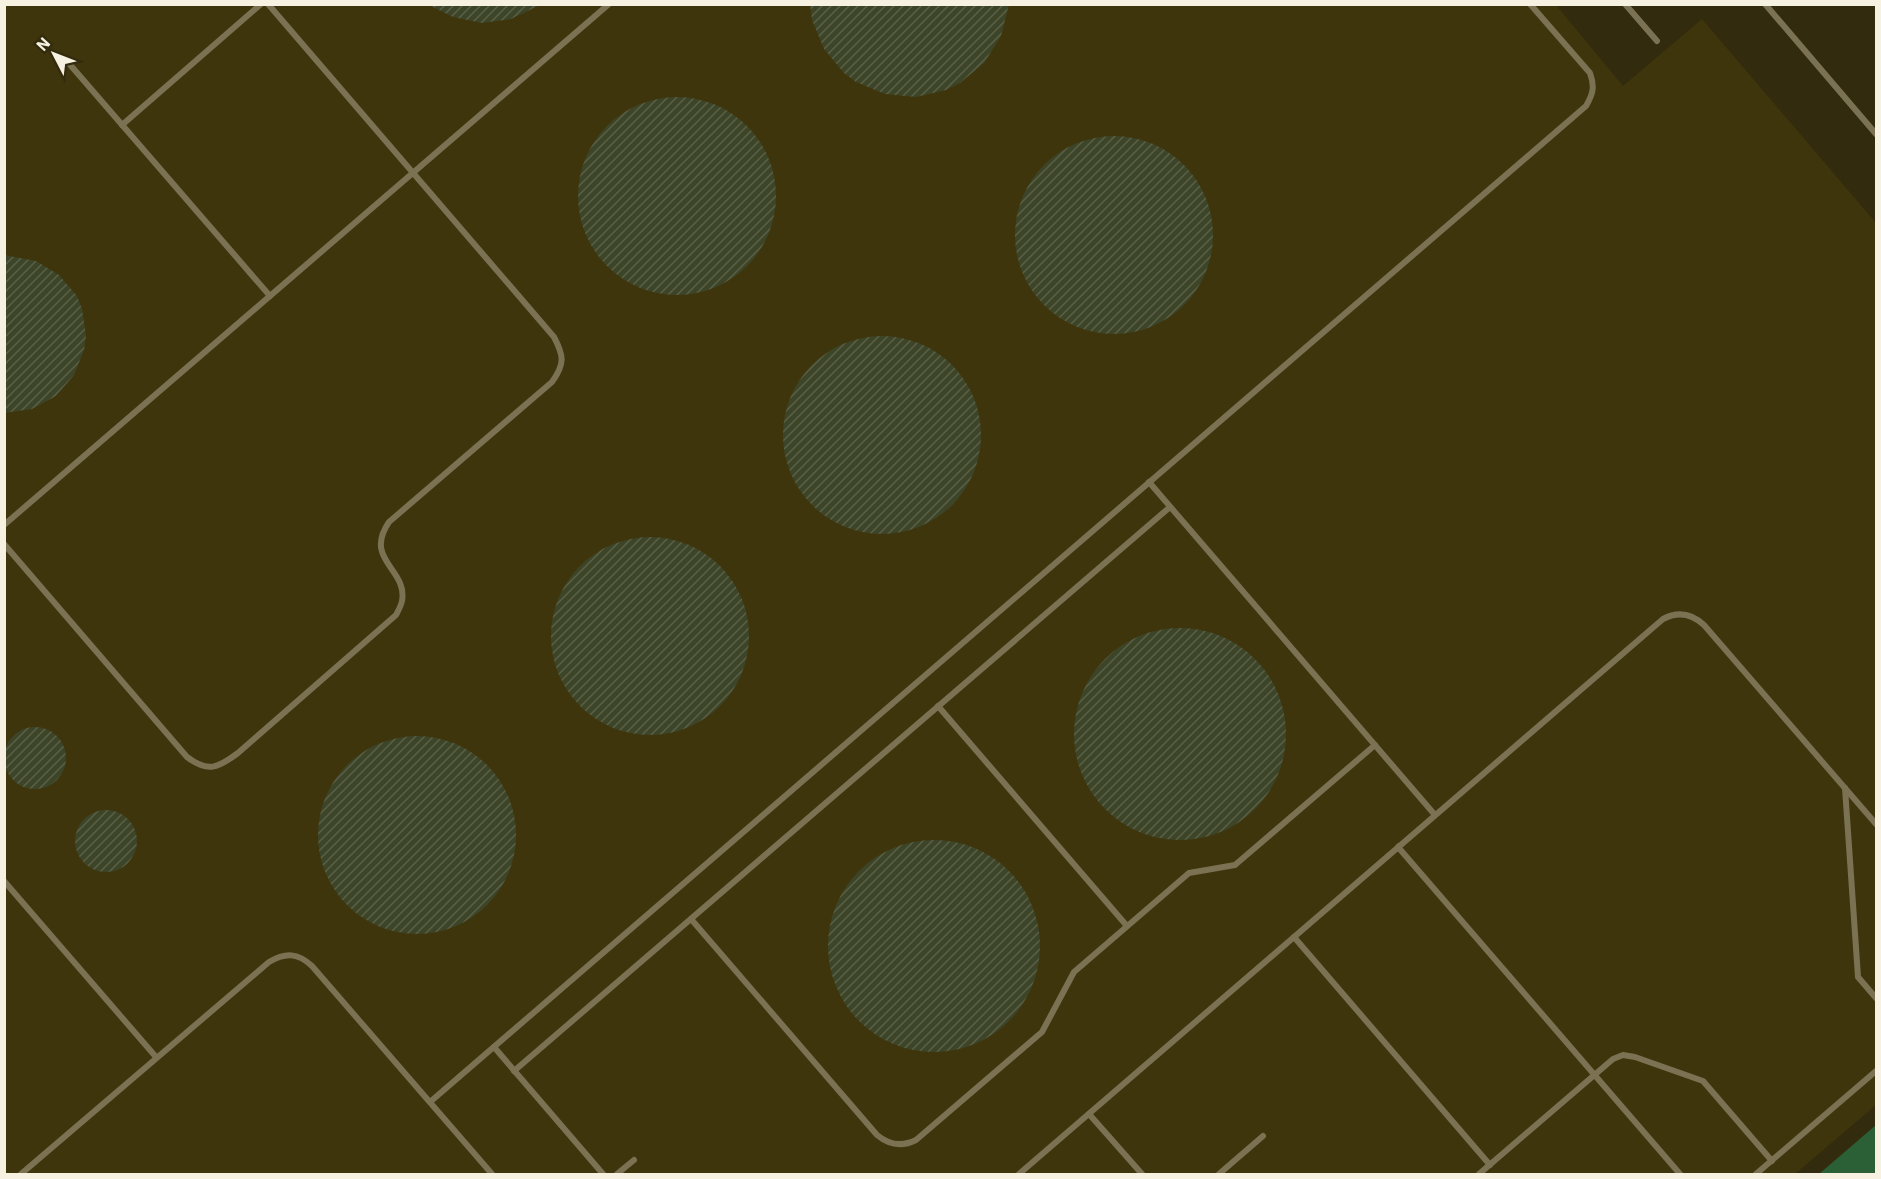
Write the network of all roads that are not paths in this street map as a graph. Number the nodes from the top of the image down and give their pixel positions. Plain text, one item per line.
1 (261, 4) edge
2 (268, 4) edge
3 (609, 4) edge
4 (1530, 4) edge
5 (1625, 4) edge
6 (1765, 4) edge
7 (1657, 41) dead end
8 (66, 60) dead end
9 (122, 125) junction
10 (1876, 134) edge
11 (413, 173) junction
12 (270, 296) junction
13 (1149, 482) junction
14 (1170, 507) junction
15 (4, 525) edge
16 (4, 544) edge
17 (938, 706) junction
18 (1375, 745) junction
19 (1845, 788) junction
20 (1876, 824) edge
21 (4, 881) edge
22 (691, 919) junction
23 (1128, 926) junction
24 (1294, 937) junction
25 (1876, 998) edge
26 (494, 1047) junction
27 (156, 1057) junction
28 (514, 1071) junction
29 (1876, 1071) edge
30 (1594, 1075) junction
31 (430, 1102) junction
32 (1089, 1114) junction
33 (1263, 1136) dead end
34 (634, 1160) dead end
35 (1772, 1161) junction
36 (1490, 1165) junction
37 (21, 1174) edge
38 (492, 1174) edge
39 (603, 1174) edge
40 (616, 1174) edge
41 (1018, 1174) edge
42 (1142, 1174) edge
43 (1219, 1174) edge
44 (1479, 1174) edge
45 (1680, 1174) edge
46 (1756, 1174) edge

1 - 9 lane
2 - 11 lane
3 - 11 lane
4 - 13 lane
5 - 7 lane
6 - 10 lane
8 - 9 lane
9 - 12 lane
11 - 12 lane
11 - 16 lane
12 - 15 lane
13 - 14 lane
13 - 26 lane
14 - 17 lane
14 - 18 lane
17 - 22 lane
17 - 23 lane
18 - 23 lane
18 - 30 lane
19 - 20 lane
19 - 24 lane
19 - 25 lane
21 - 27 lane
22 - 23 lane
22 - 28 lane
24 - 32 lane
24 - 36 lane
26 - 28 lane
26 - 31 lane
27 - 31 lane
27 - 37 lane
28 - 39 lane
29 - 35 lane
30 - 35 lane
30 - 36 lane
30 - 45 lane
31 - 38 lane
32 - 41 lane
32 - 42 lane
33 - 43 lane
34 - 40 lane
35 - 46 lane
36 - 44 lane

